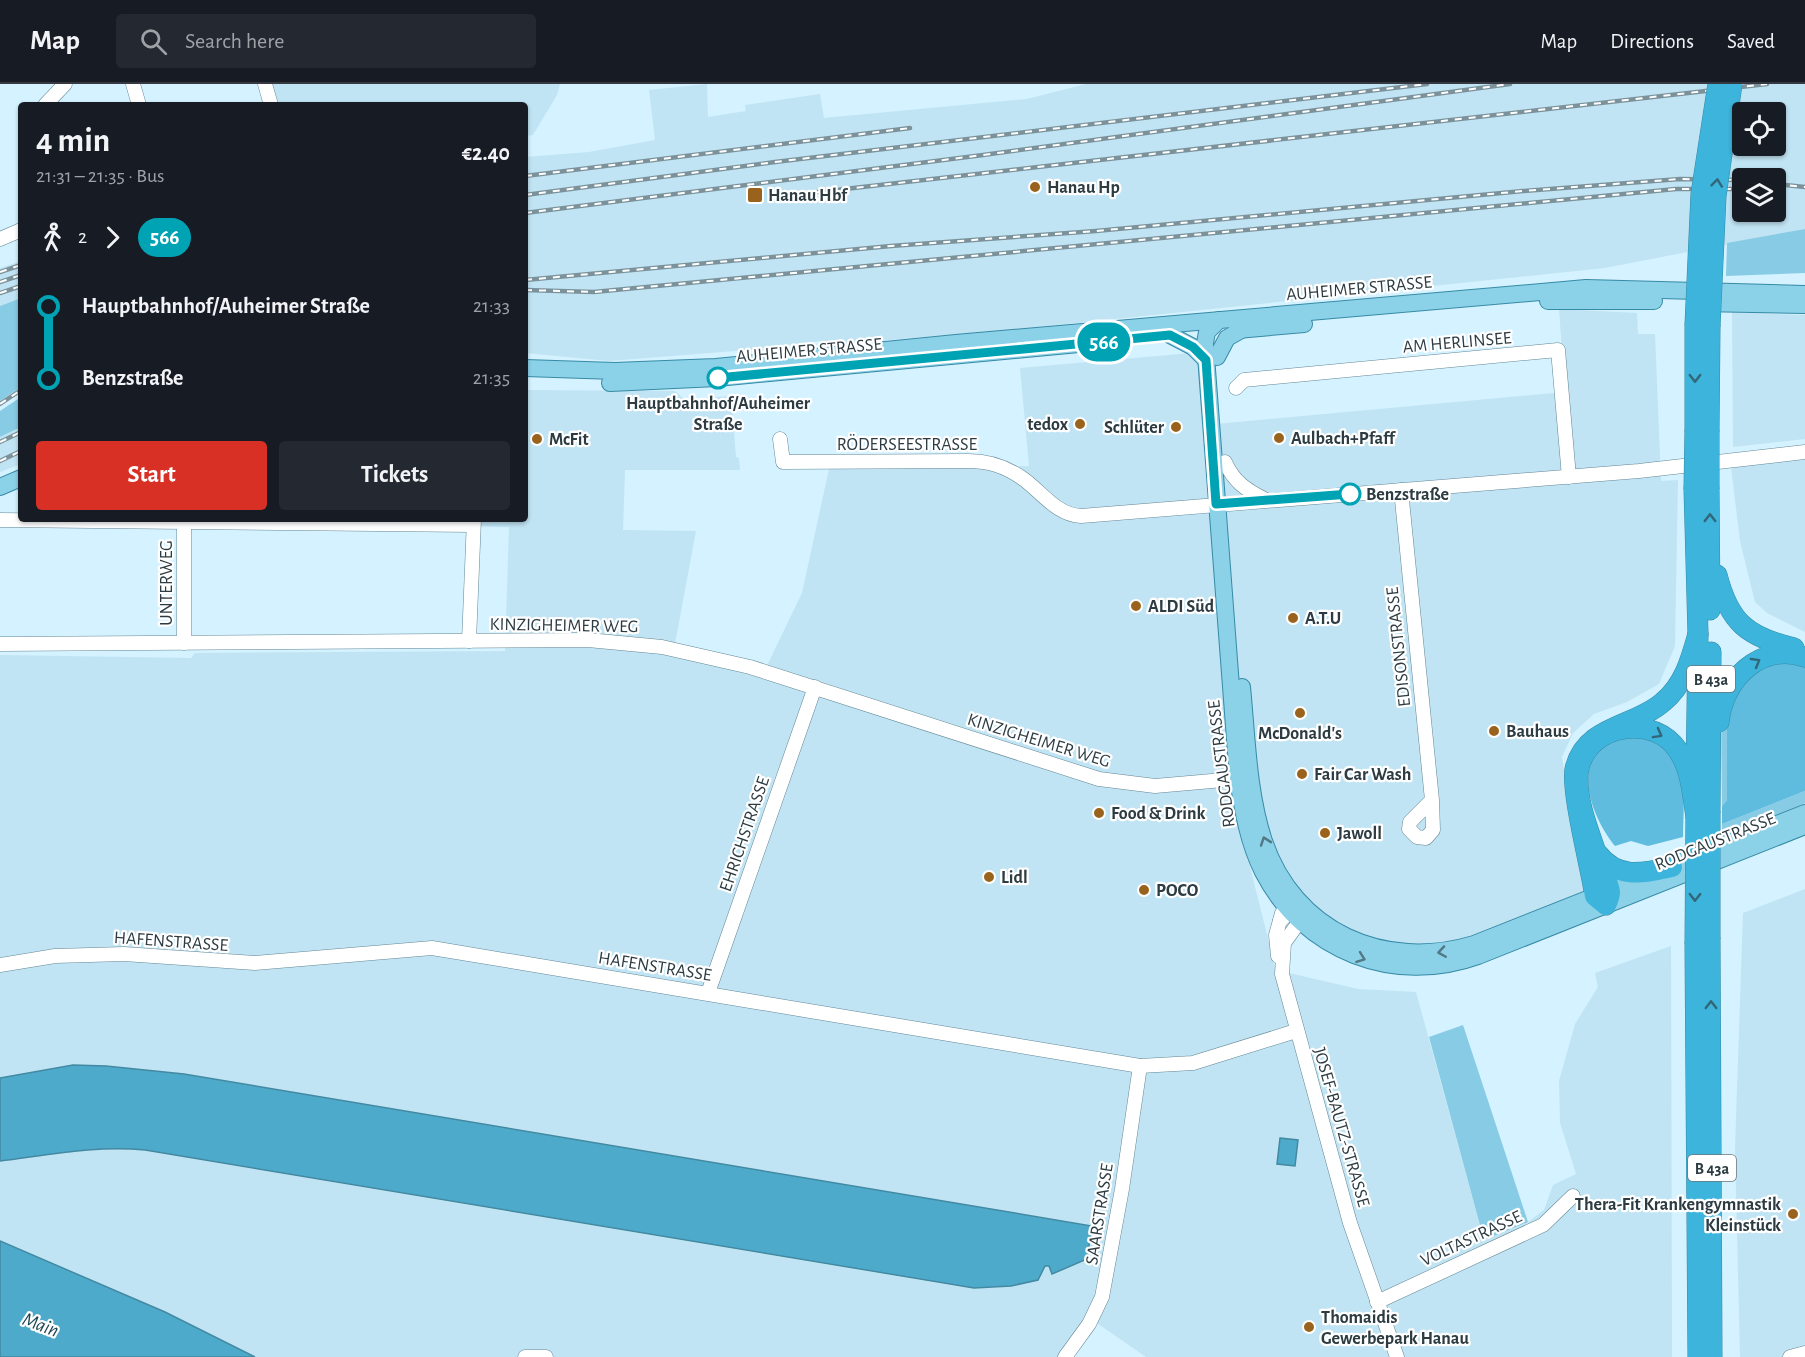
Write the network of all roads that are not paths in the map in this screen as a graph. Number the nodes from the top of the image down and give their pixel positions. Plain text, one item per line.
1 (65, 84) edge
2 (133, 84) edge
3 (264, 84) edge
4 (1718, 84) edge
5 (1732, 84) edge
6 (48, 102) edge
7 (139, 102) edge
8 (270, 102) edge
9 (18, 231) edge
10 (0, 239) edge
11 (1805, 294) edge
12 (1805, 305) edge
13 (1213, 326) junction
14 (1703, 326) junction
15 (1242, 329) junction
16 (1170, 335) junction
17 (917, 353) junction
18 (1211, 359) junction
19 (528, 368) edge
20 (528, 380) edge
21 (1236, 388) dead end
22 (780, 439) dead end
23 (1805, 452) edge
24 (1224, 462) junction
25 (1569, 477) junction
26 (18, 479) edge
27 (0, 487) edge
28 (1702, 489) junction
29 (1401, 490) junction
30 (1266, 500) junction
31 (1222, 504) junction
32 (0, 520) edge
33 (18, 520) edge
34 (123, 522) edge
35 (474, 522) edge
36 (184, 523) junction
37 (1710, 547) junction
38 (1698, 634) junction
39 (469, 641) junction
40 (184, 643) junction
41 (0, 644) edge
42 (1805, 651) edge
43 (1805, 657) edge
44 (815, 687) junction
45 (1245, 778) junction
46 (1432, 800) dead end
47 (1805, 813) edge
48 (1703, 814) junction
49 (1805, 826) edge
50 (1597, 853) junction
51 (1672, 867) junction
52 (1604, 898) junction
53 (1291, 913) junction
54 (1702, 942) junction
55 (0, 965) edge
56 (708, 993) junction
57 (1296, 1031) junction
58 (1140, 1066) junction
59 (1573, 1196) dead end
60 (1377, 1302) junction
61 (1805, 1353) edge
62 (525, 1357) edge
63 (546, 1357) edge
64 (1065, 1357) edge
65 (1397, 1357) edge
66 (1698, 1357) edge
67 (1712, 1357) edge
68 (1790, 1357) edge

1 - 6 street
2 - 7 street
3 - 8 street
4 - 14 highway, B 43a, bridge
14 -> 5 highway, B 43a, bridge
9 - 10 street
11 - 13 main road, AUHEIMER STRASSE
12 - 15 main road, AUHEIMER STRASSE
13 - 15 main road, AUHEIMER STRASSE
13 - 16 main road, AUHEIMER STRASSE
13 - 17 main road, AUHEIMER STRASSE
13 - 18 main road, RODGAUSTRASSE
14 - 28 highway, B 43a, bridge
15 - 18 main road
16 - 17 main road, AUHEIMER STRASSE
16 - 18 main road
17 - 19 main road, AUHEIMER STRASSE
17 - 20 main road, AUHEIMER STRASSE
18 - 24 main road, RODGAUSTRASSE
18 - 31 main road, RODGAUSTRASSE
21 - 25 street, AM HERLINSEE
22 - 31 street, RÖDERSEESTRASSE
23 - 25 street
24 - 30 street
24 - 31 main road, RODGAUSTRASSE
25 - 29 street
26 - 27 main road
37 -> 28 highway, B 43a
28 - 38 highway, B 43a
29 - 30 street
29 - 46 street, EDISONSTRASSE
30 - 31 street
31 - 45 main road, RODGAUSTRASSE
32 - 33 street
34 - 36 street
35 - 36 street
35 - 39 street
36 - 40 street, UNTERWEG
37 - 42 highway
37 - 48 highway, B 43a
38 - 48 highway, B 43a
38 - 52 highway
39 - 40 street, KINZIGHEIMER WEG
39 - 44 street, KINZIGHEIMER WEG
40 - 41 street, KINZIGHEIMER WEG
48 -> 43 highway
44 - 45 street, KINZIGHEIMER WEG
44 - 56 street, EHRICHSTRASSE
53 -> 45 main road, RODGAUSTRASSE
45 - 53 main road, RODGAUSTRASSE
47 - 51 main road, RODGAUSTRASSE
50 -> 48 highway
48 - 54 highway, B 43a, bridge
49 - 52 main road, RODGAUSTRASSE
50 - 51 highway
50 - 52 highway
51 - 52 main road, RODGAUSTRASSE
52 - 53 main road, RODGAUSTRASSE
53 - 57 street, JOSEF-BAUTZ-STRASSE
54 - 66 highway, B 43a
67 -> 54 highway, B 43a
55 - 56 street, HAFENSTRASSE
56 - 58 street, HAFENSTRASSE
57 - 58 street, HAFENSTRASSE
57 - 60 street, JOSEF-BAUTZ-STRASSE
58 - 64 street, SAARSTRASSE
59 - 60 street, VOLTASTRASSE
60 - 65 street, JOSEF-BAUTZ-STRASSE
61 - 68 street
62 - 63 street

